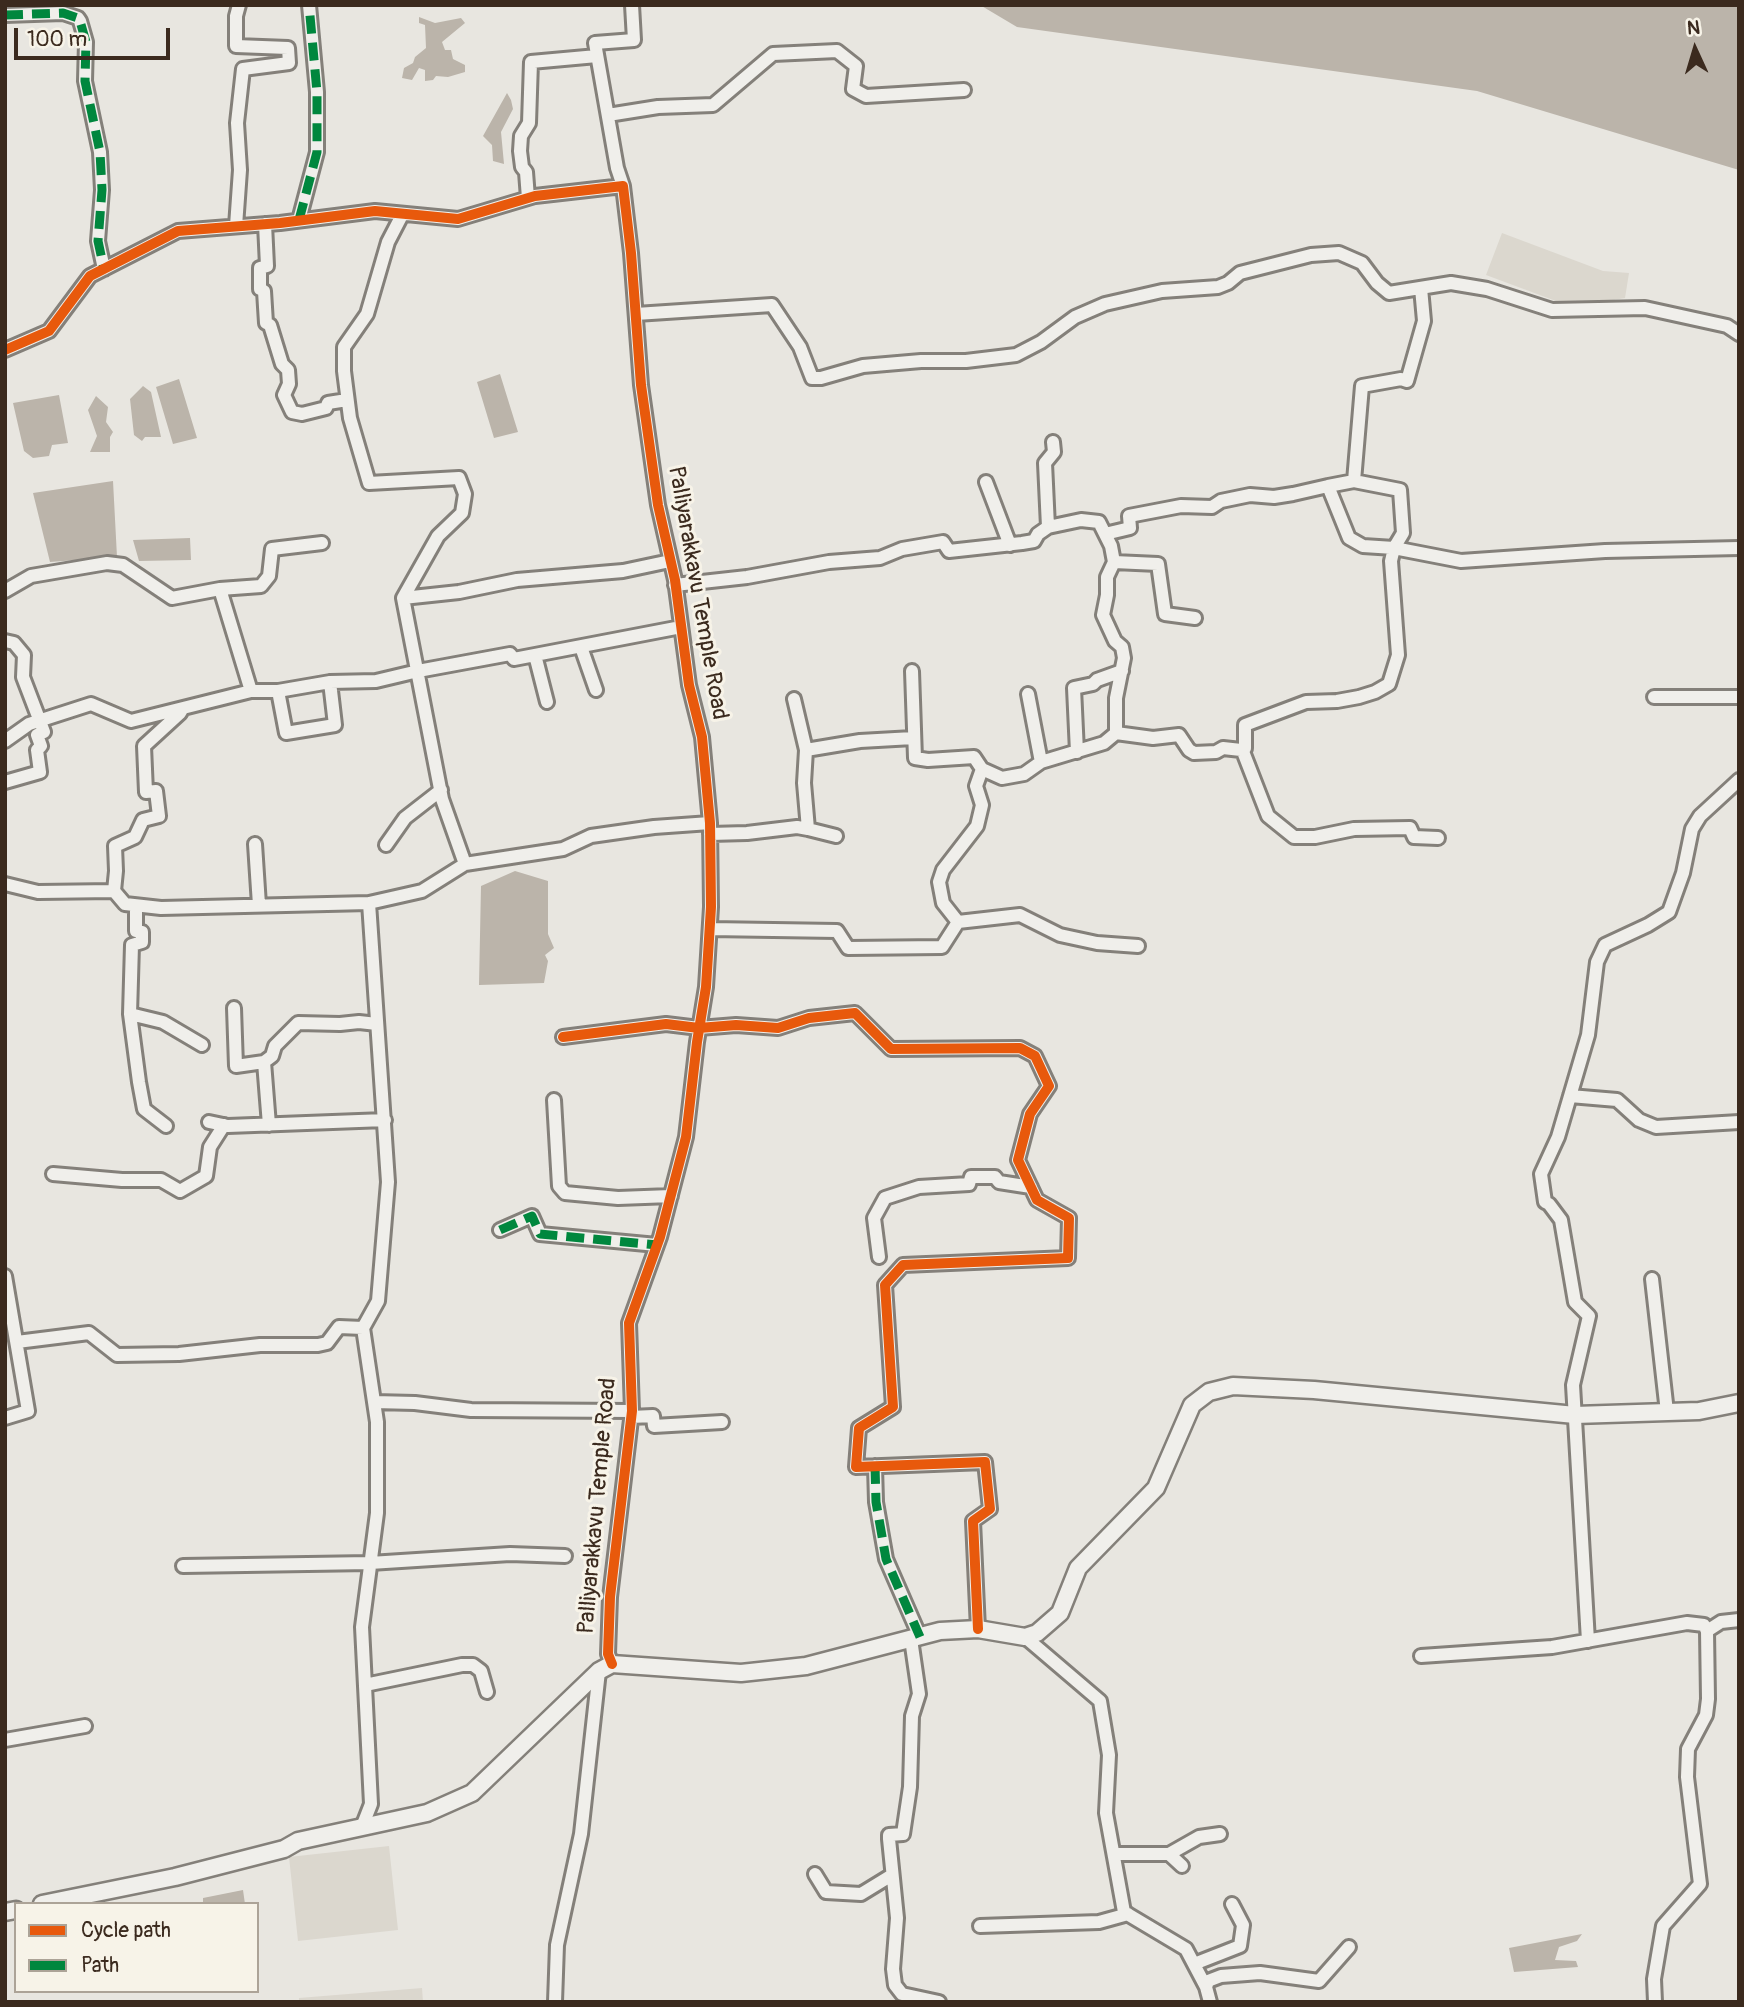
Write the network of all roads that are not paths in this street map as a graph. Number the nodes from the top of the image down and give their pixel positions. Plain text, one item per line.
1 (239, 5) edge
2 (309, 5) edge
3 (632, 5) edge
4 (5, 15) edge
5 (597, 56) junction
6 (964, 90) dead end
7 (608, 115) junction
8 (623, 186) junction
9 (528, 198) junction
10 (402, 215) junction
11 (299, 220) junction
12 (265, 224) junction
13 (236, 226) junction
14 (104, 269) junction
15 (1421, 288) junction
16 (636, 314) junction
17 (1739, 334) edge
18 (5, 350) edge
19 (347, 400) junction
20 (1053, 442) dead end
21 (1354, 481) junction
22 (986, 482) dead end
23 (1328, 486) junction
24 (1048, 527) junction
25 (1105, 534) junction
26 (321, 543) dead end
27 (1010, 545) junction
28 (1394, 548) junction
29 (1739, 548) edge
30 (670, 561) junction
31 (1114, 562) junction
32 (675, 585) junction
33 (219, 589) junction
34 (5, 591) edge
35 (403, 598) junction
36 (1195, 618) dead end
37 (681, 627) junction
38 (5, 641) edge
39 (581, 647) junction
40 (536, 655) junction
41 (418, 671) junction
42 (912, 671) dead end
43 (1122, 671) junction
44 (330, 682) junction
45 (596, 690) dead end
46 (251, 691) junction
47 (278, 691) junction
48 (1028, 694) dead end
49 (1654, 697) dead end
50 (1739, 697) edge
51 (794, 699) dead end
52 (547, 702) dead end
53 (183, 708) junction
54 (41, 720) junction
55 (1116, 733) junction
56 (913, 738) junction
57 (5, 741) edge
58 (1242, 749) junction
59 (806, 750) junction
60 (1077, 752) junction
61 (1041, 762) junction
62 (982, 769) junction
63 (1739, 780) edge
64 (5, 782) edge
65 (441, 790) junction
66 (710, 829) junction
67 (808, 829) junction
68 (836, 836) dead end
69 (1438, 838) dead end
70 (255, 844) dead end
71 (387, 845) dead end
72 (465, 864) junction
73 (5, 884) edge
74 (114, 891) junction
75 (369, 903) junction
76 (259, 905) junction
77 (136, 906) junction
78 (958, 922) junction
79 (710, 929) junction
80 (1138, 946) dead end
81 (234, 1008) dead end
82 (130, 1014) junction
83 (377, 1024) junction
84 (699, 1028) junction
85 (563, 1037) dead end
86 (202, 1045) dead end
87 (264, 1062) junction
88 (1570, 1096) junction
89 (554, 1100) dead end
90 (385, 1120) junction
91 (209, 1122) dead end
92 (1739, 1122) edge
93 (224, 1125) junction
94 (269, 1125) junction
95 (166, 1126) dead end
96 (53, 1174) dead end
97 (1031, 1187) junction
98 (671, 1196) junction
99 (500, 1230) dead end
100 (657, 1245) junction
101 (879, 1256) dead end
102 (5, 1276) edge
103 (1652, 1279) dead end
104 (363, 1328) junction
105 (17, 1342) junction
106 (374, 1402) junction
107 (1739, 1403) edge
108 (1667, 1412) junction
109 (631, 1414) junction
110 (1575, 1415) junction
111 (5, 1418) edge
112 (722, 1423) dead end
113 (875, 1466) junction
114 (565, 1556) dead end
115 (370, 1563) junction
116 (183, 1566) dead end
117 (1739, 1620) edge
118 (978, 1629) junction
119 (1707, 1631) junction
120 (1025, 1637) junction
121 (916, 1638) junction
122 (1588, 1641) junction
123 (1421, 1656) dead end
124 (605, 1667) junction
125 (365, 1685) junction
126 (487, 1692) dead end
127 (85, 1726) dead end
128 (5, 1740) edge
129 (362, 1827) junction
130 (1220, 1834) dead end
131 (1114, 1854) junction
132 (1169, 1854) junction
133 (1182, 1866) dead end
134 (815, 1874) dead end
135 (892, 1875) junction
136 (52, 1902) edge
137 (1232, 1904) dead end
138 (1128, 1914) junction
139 (980, 1926) dead end
140 (1349, 1947) dead end
141 (1194, 1964) junction
142 (1206, 1987) junction
143 (555, 2002) edge
144 (939, 2002) edge
145 (1210, 2002) edge
146 (1655, 2002) edge

1 - 13 street
2 - 11 street
3 - 5 street
4 - 14 street
5 - 7 street, Palliyarakkavu Temple Road
5 - 9 street
6 - 7 street
7 - 8 street, Palliyarakkavu Temple Road
8 - 9 street
8 - 16 street, Palliyarakkavu Temple Road
9 - 10 street
10 - 11 street
10 - 19 street
11 - 12 street
12 - 13 street
12 - 19 street
13 - 14 street
14 - 18 street
15 - 16 street
15 - 17 street
15 - 21 street
16 - 30 street, Palliyarakkavu Temple Road
19 - 35 street
20 - 24 street
21 - 23 street
21 - 28 street
22 - 27 street
23 - 25 street
23 - 28 street
24 - 25 street
24 - 27 street
25 - 31 street
26 - 33 street
27 - 32 street
28 - 29 street
28 - 58 street
30 - 32 street, Palliyarakkavu Temple Road
30 - 35 street
31 - 36 street
31 - 43 street
32 - 37 street, Palliyarakkavu Temple Road
33 - 34 street
33 - 46 street
35 - 41 street
37 - 39 street
37 - 66 street, Palliyarakkavu Temple Road
38 - 54 street
39 - 40 street
39 - 45 street
40 - 41 street
40 - 52 street
41 - 44 street
41 - 65 street
42 - 56 street
43 - 55 street
43 - 60 street
44 - 47 street
44 - 47 street
46 - 47 street
46 - 53 street
48 - 61 street
49 - 50 street
51 - 59 street
53 - 54 street
53 - 74 street
54 - 57 street
54 - 64 street
55 - 58 street
55 - 60 street
56 - 59 street
56 - 62 street
58 - 69 street
59 - 67 street
60 - 61 street
61 - 62 street
62 - 78 street
63 - 88 street
65 - 71 street
65 - 72 street
66 - 67 street
66 - 72 street
66 - 79 street, Palliyarakkavu Temple Road
67 - 68 street
70 - 76 street
72 - 75 street
73 - 74 street
74 - 77 street
75 - 76 street
75 - 83 street
76 - 77 street
77 - 82 street
78 - 79 street
78 - 80 street
79 - 84 street, Palliyarakkavu Temple Road
81 - 87 street
82 - 86 street
82 - 95 street
83 - 87 street
83 - 90 street
84 - 85 street
84 - 97 street
84 - 98 street, Palliyarakkavu Temple Road
87 - 94 street
88 - 92 street
88 - 110 street
89 - 98 street
90 - 94 street
90 - 104 street
91 - 93 street
93 - 94 street
93 - 96 street
97 - 101 street
97 - 113 street
98 - 100 street, Palliyarakkavu Temple Road
99 - 100 street
100 - 109 street, Palliyarakkavu Temple Road
102 - 105 street
103 - 108 street
104 - 105 street
104 - 106 street
105 - 111 street
106 - 109 street
106 - 115 street
107 - 108 main road
108 - 110 main road
109 - 112 street
109 - 124 street, Palliyarakkavu Temple Road
110 - 120 main road
110 - 122 street
113 - 118 street
113 - 121 street
114 - 115 street
115 - 116 street
115 - 125 street
117 - 119 street
118 - 120 main road
118 - 121 main road
119 - 122 street
119 - 146 street
120 - 131 street
121 - 124 main road
121 - 135 street
122 - 123 street
124 - 129 main road
124 - 143 street, Palliyarakkavu Temple Road
125 - 126 street
125 - 129 street
127 - 128 street
129 - 136 main road
130 - 132 street
131 - 132 street
131 - 138 street
132 - 133 street
134 - 135 street
135 - 144 street
137 - 141 street
138 - 139 street
138 - 141 street
140 - 142 street
141 - 142 street
142 - 145 street

